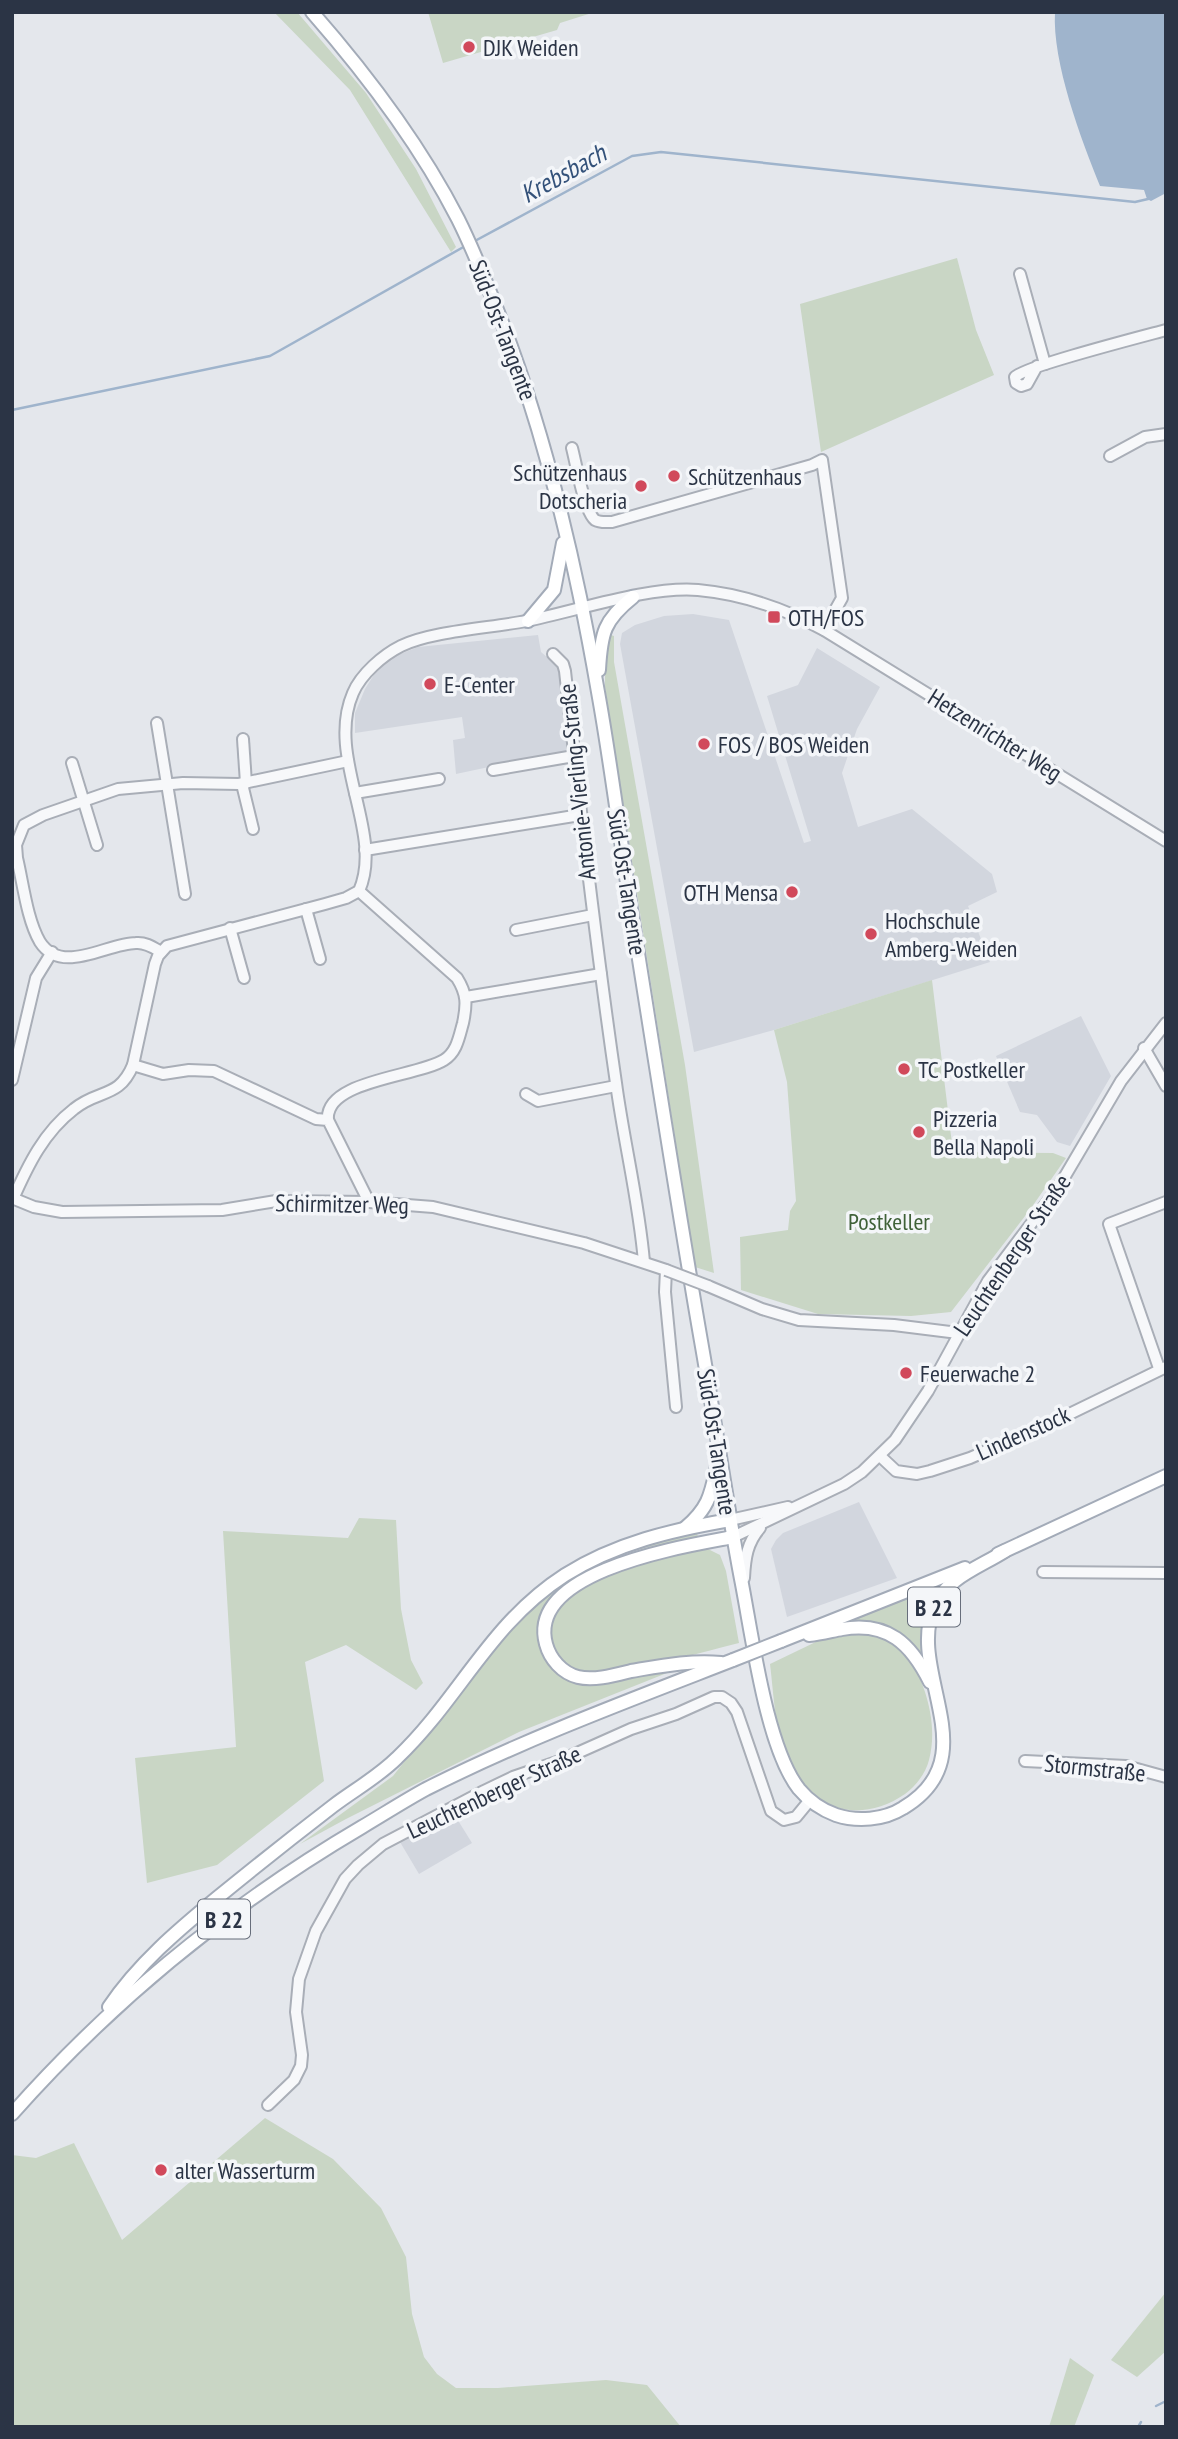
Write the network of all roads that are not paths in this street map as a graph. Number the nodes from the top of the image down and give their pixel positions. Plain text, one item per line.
1 (312, 12) edge
2 (1020, 274) dead end
3 (1166, 330) edge
4 (1166, 434) edge
5 (572, 448) dead end
6 (1110, 456) dead end
7 (564, 533) junction
8 (634, 597) junction
9 (581, 609) junction
10 (528, 621) junction
11 (824, 630) junction
12 (553, 654) dead end
13 (598, 691) junction
14 (157, 723) dead end
15 (243, 739) dead end
16 (574, 756) junction
17 (348, 761) junction
18 (72, 763) dead end
19 (493, 770) dead end
20 (439, 779) dead end
21 (166, 784) junction
22 (244, 784) junction
23 (355, 793) junction
24 (84, 800) junction
25 (580, 815) junction
26 (12, 816) edge
27 (24, 825) junction
28 (253, 829) dead end
29 (1166, 841) edge
30 (97, 845) dead end
31 (365, 850) junction
32 (359, 891) junction
33 (185, 894) dead end
34 (306, 909) junction
35 (593, 915) junction
36 (230, 928) junction
37 (516, 930) dead end
38 (52, 952) junction
39 (161, 952) junction
40 (320, 959) dead end
41 (601, 974) junction
42 (244, 978) dead end
43 (466, 997) junction
44 (1166, 1023) edge
45 (1144, 1048) junction
46 (132, 1065) junction
47 (12, 1080) edge
48 (616, 1086) junction
49 (1166, 1086) edge
50 (526, 1094) dead end
51 (328, 1121) junction
52 (13, 1199) edge
53 (369, 1202) junction
54 (1166, 1202) edge
55 (644, 1262) junction
56 (666, 1270) junction
57 (958, 1333) junction
58 (1163, 1367) edge
59 (676, 1408) dead end
60 (719, 1455) junction
61 (880, 1456) junction
62 (1166, 1476) edge
63 (814, 1500) junction
64 (730, 1520) junction
65 (763, 1524) junction
66 (684, 1528) junction
67 (733, 1537) junction
68 (1005, 1551) junction
69 (1043, 1572) dead end
70 (1166, 1573) edge
71 (743, 1587) junction
72 (795, 1636) junction
73 (729, 1661) junction
74 (938, 1698) junction
75 (1025, 1761) dead end
76 (1166, 1777) edge
77 (810, 1800) junction
78 (99, 2022) junction
79 (268, 2105) dead end
80 (12, 2114) edge

1 - 7 main road, Süd-Ost-Tangente
2 - 3 street
4 - 6 street
5 - 11 street
7 - 9 main road, Süd-Ost-Tangente
7 - 10 main road
8 - 9 street, Hetzenrichter Weg
8 - 11 street, Hetzenrichter Weg
8 - 13 main road
9 - 10 street, Hetzenrichter Weg
9 - 13 main road, Süd-Ost-Tangente
10 - 17 street, Hetzenrichter Weg
11 - 29 street, Hetzenrichter Weg
12 - 16 street, Antonie-Vierling-Straße
13 - 60 main road, Süd-Ost-Tangente
14 - 21 street
15 - 22 street
16 - 19 street
16 - 25 street, Antonie-Vierling-Straße
17 - 22 street
17 - 23 street, Hetzenrichter Weg
18 - 24 street
20 - 23 street
21 - 22 street
21 - 24 street
21 - 33 street
22 - 28 street
23 - 31 street, Hetzenrichter Weg
24 - 27 street
24 - 30 street
25 - 31 street
25 - 35 street, Antonie-Vierling-Straße
26 - 27 street
27 - 38 street
31 - 32 street, Hetzenrichter Weg
32 - 34 street
32 - 43 street
34 - 36 street
34 - 40 street
35 - 37 street, Antonie-Vierling-Straße
35 - 41 street, Antonie-Vierling-Straße
36 - 39 street
36 - 42 street
38 - 39 street
38 - 47 street
39 - 46 street
41 - 43 street
41 - 48 street, Antonie-Vierling-Straße
43 - 51 street
44 - 45 street, Leuchtenberger Straße
45 - 49 street
45 - 57 street, Leuchtenberger Straße
46 - 51 street
46 - 52 street
48 - 50 street
48 - 55 street, Antonie-Vierling-Straße
51 - 53 street
52 - 53 street, Schirmitzer Weg
53 - 55 street, Schirmitzer Weg
54 - 58 street
55 - 56 street, Schirmitzer Weg
56 - 57 street, Schirmitzer Weg, bridge
56 - 59 street
57 - 61 street, Leuchtenberger Straße
58 - 61 street, Lindenstock
60 - 64 main road, Süd-Ost-Tangente
60 - 66 main road
61 - 63 street, Leuchtenberger Straße
62 - 68 main road, B 22
63 - 64 street, Leuchtenberger Straße
63 - 65 street, Leuchtenberger Straße
64 - 66 main road
64 - 67 main road, Süd-Ost-Tangente
65 - 67 street, Leuchtenberger Straße
65 - 71 street
66 - 78 main road
67 - 71 main road, Süd-Ost-Tangente
67 - 73 main road
68 - 72 main road, B 22
68 - 74 main road, B 22
69 - 70 street
71 - 77 main road, Süd-Ost-Tangente
72 - 73 main road, B 22, bridge
72 - 74 main road, B 22
73 - 78 main road, B 22
74 - 77 main road, B 22
75 - 76 street, Stormstraße
77 - 79 street, Leuchtenberger Straße
78 - 80 main road, B 22

